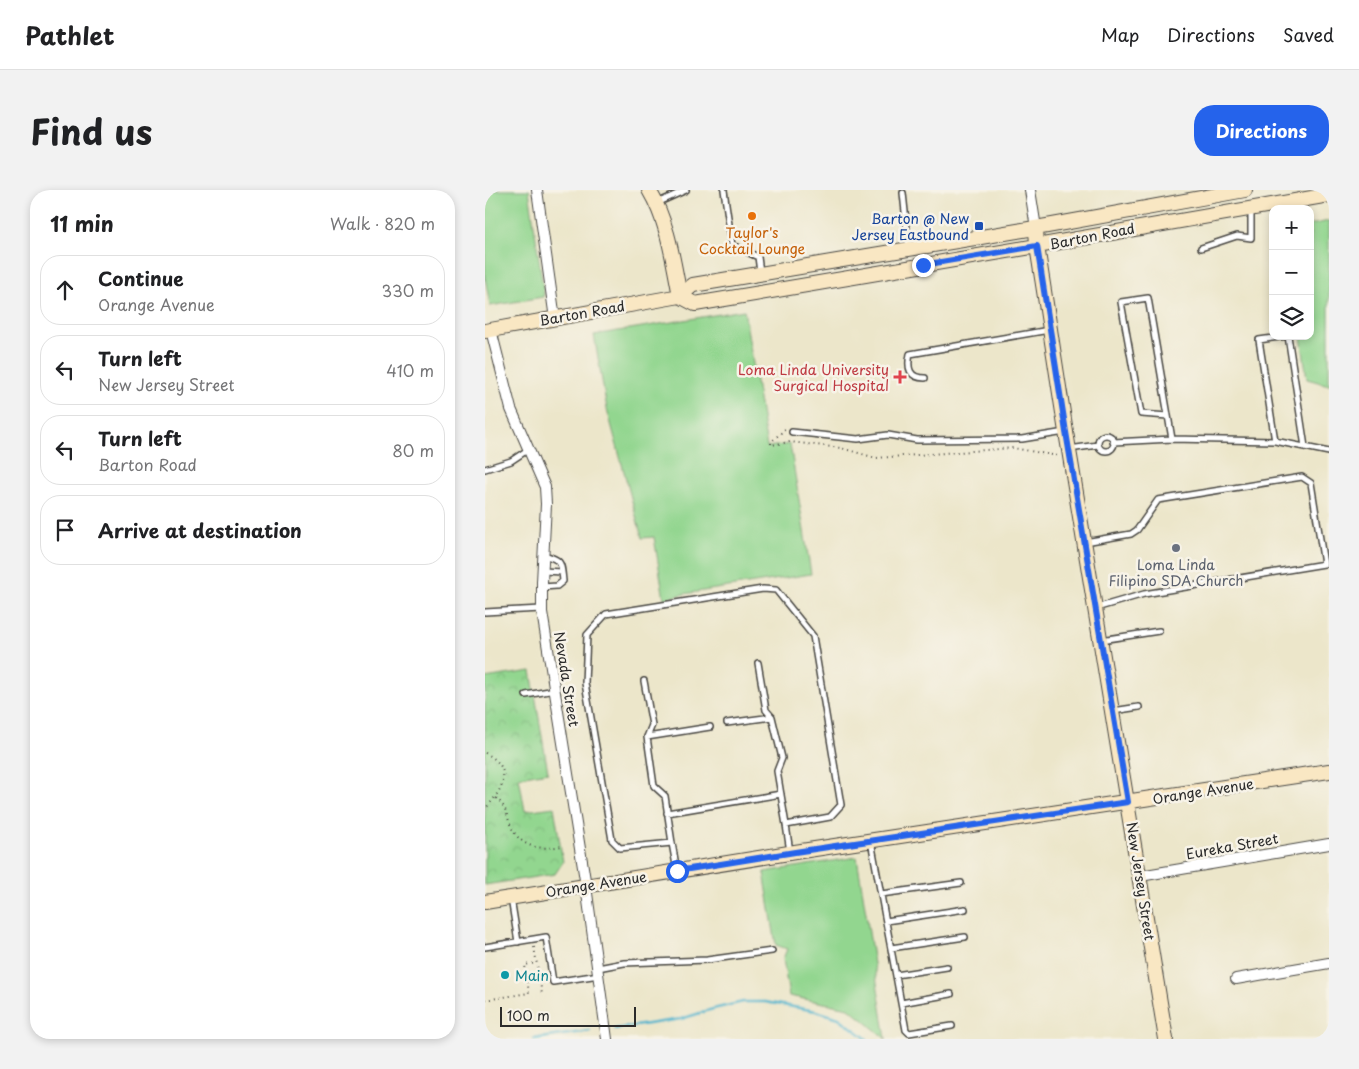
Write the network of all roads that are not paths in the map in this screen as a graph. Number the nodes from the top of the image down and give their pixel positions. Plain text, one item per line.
1 (537, 190) edge
2 (649, 190) edge
3 (686, 190) edge
4 (724, 190) edge
5 (1029, 190) edge
6 (1245, 190) edge
7 (903, 193) dead end
8 (1329, 194) edge
9 (657, 203) junction
10 (1251, 208) junction
11 (1036, 228) junction
12 (1037, 246) junction
13 (1201, 248) dead end
14 (909, 249) junction
15 (761, 274) junction
16 (680, 296) junction
17 (555, 319) junction
18 (488, 330) edge
19 (1049, 330) junction
20 (1269, 339) edge
21 (1288, 340) edge
22 (925, 378) dead end
23 (1168, 416) junction
24 (793, 432) dead end
25 (1066, 432) junction
26 (1172, 439) junction
27 (1275, 441) junction
28 (1113, 442) junction
29 (1098, 445) junction
30 (1305, 447) junction
31 (529, 449) junction
32 (1063, 452) junction
33 (1329, 452) edge
34 (485, 469) edge
35 (1084, 542) junction
36 (543, 555) junction
37 (543, 571) junction
38 (562, 572) junction
39 (542, 587) junction
40 (1096, 608) junction
41 (542, 609) junction
42 (485, 612) edge
43 (1159, 631) dead end
44 (1101, 640) junction
45 (758, 663) dead end
46 (644, 681) dead end
47 (555, 690) junction
48 (526, 695) dead end
49 (1139, 707) dead end
50 (1112, 711) junction
51 (772, 717) junction
52 (727, 723) dead end
53 (710, 727) dead end
54 (647, 737) junction
55 (1329, 771) edge
56 (781, 794) junction
57 (1128, 802) junction
58 (667, 813) junction
59 (786, 824) junction
60 (871, 840) junction
61 (672, 843) junction
62 (1329, 844) edge
63 (790, 852) junction
64 (677, 871) junction
65 (1140, 876) junction
66 (961, 883) dead end
67 (586, 886) junction
68 (881, 894) junction
69 (511, 898) junction
70 (485, 902) edge
71 (965, 909) dead end
72 (886, 921) junction
73 (965, 937) dead end
74 (518, 942) junction
75 (485, 947) edge
76 (891, 948) junction
77 (772, 952) dead end
78 (1329, 963) edge
79 (947, 967) dead end
80 (598, 971) junction
81 (896, 975) junction
82 (1236, 979) dead end
83 (951, 994) dead end
84 (901, 1003) junction
85 (952, 1026) dead end
86 (607, 1039) edge
87 (1166, 1039) edge

1 - 17 street
2 - 9 street
3 - 9 lane
4 - 15 lane
5 - 11 street, New Jersey Street
6 - 11 street, Barton Road
7 - 14 lane
8 - 10 street, Barton Road
9 - 16 street
10 - 12 street, Barton Road
10 - 13 lane
11 - 12 street, New Jersey Street
11 - 14 street, Barton Road
12 - 16 street, Barton Road
12 - 19 street, New Jersey Street
14 - 15 street, Barton Road
15 - 16 street, Barton Road
16 - 17 street, Barton Road
17 - 18 street, Barton Road
18 - 31 street, Nevada Street
19 - 22 lane
19 - 25 street, New Jersey Street
20 - 27 lane
21 - 30 lane
23 - 23 lane
23 - 26 lane
24 - 25 lane
25 - 32 street, New Jersey Street
26 - 27 lane
26 - 28 lane
27 - 30 lane
28 - 29 lane
28 - 29 lane
29 - 32 lane
30 - 33 lane
31 - 34 lane
31 - 36 street, Nevada Street
32 - 35 street, New Jersey Street
35 - 40 street, New Jersey Street
35 - 40 lane
36 - 37 street, Nevada Street
36 - 38 lane
37 - 38 lane
37 - 39 street, Nevada Street
38 - 39 lane
39 - 41 street, Nevada Street
40 - 44 street, New Jersey Street
41 - 42 lane
41 - 47 street, Nevada Street
43 - 44 lane
44 - 50 street, New Jersey Street
45 - 51 lane
46 - 54 lane
47 - 48 lane
47 - 67 street, Nevada Street
49 - 50 lane
50 - 57 street, New Jersey Street
51 - 52 lane
51 - 56 lane
53 - 54 lane
54 - 58 lane
55 - 57 street, Orange Avenue
56 - 58 lane
56 - 59 lane
57 - 60 street, Orange Avenue
57 - 65 street, New Jersey Street
58 - 61 lane
59 - 61 lane
59 - 63 lane
60 - 63 street, Orange Avenue
60 - 68 lane
61 - 64 lane
62 - 65 street, Eureka Street
63 - 64 street, Orange Avenue
64 - 67 street, Orange Avenue
65 - 87 street, New Jersey Street
66 - 68 lane
67 - 69 street, Orange Avenue
67 - 80 street, Nevada Street
68 - 72 lane
69 - 70 street, Orange Avenue
69 - 74 lane
71 - 72 lane
72 - 76 lane
73 - 76 lane
74 - 75 lane
74 - 80 lane
76 - 81 lane
77 - 80 lane
78 - 82 street
79 - 81 lane
80 - 86 street, Nevada Street
81 - 84 lane
83 - 84 lane
84 - 85 lane

